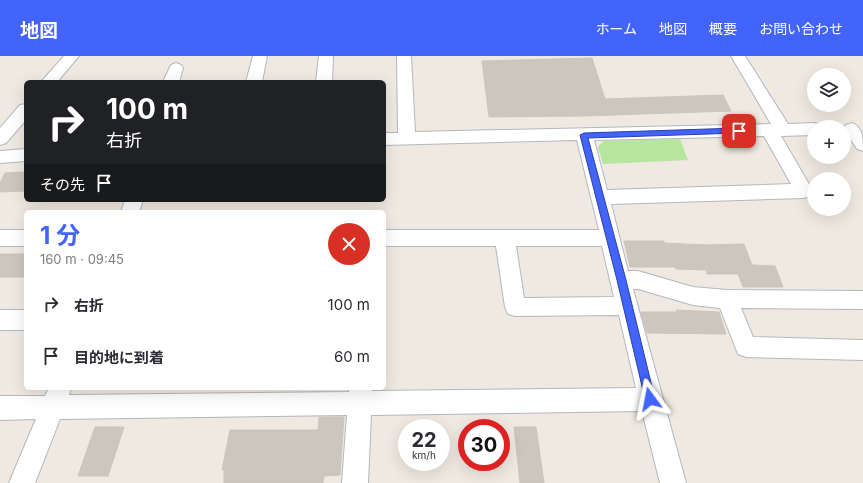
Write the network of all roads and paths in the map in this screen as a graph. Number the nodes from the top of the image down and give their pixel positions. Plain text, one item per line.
1 (72, 56) edge
2 (260, 56) edge
3 (326, 56) edge
4 (404, 56) edge
5 (738, 56) edge
6 (176, 68) dead end
7 (51, 80) edge
8 (171, 80) edge
9 (254, 80) edge
10 (324, 80) edge
11 (24, 111) edge
12 (807, 129) edge
13 (853, 129) edge
14 (776, 130) junction
15 (584, 135) junction
16 (0, 139) edge
17 (386, 139) edge
18 (407, 139) junction
19 (863, 145) edge
20 (24, 155) edge
21 (0, 157) edge
22 (600, 197) junction
23 (0, 238) edge
24 (24, 238) edge
25 (386, 238) edge
26 (505, 238) junction
27 (610, 238) junction
28 (621, 280) junction
29 (727, 299) junction
30 (863, 300) edge
31 (628, 306) junction
32 (0, 320) edge
33 (24, 320) edge
34 (863, 350) edge
35 (360, 395) edge
36 (56, 397) edge
37 (650, 399) junction
38 (0, 408) edge
39 (22, 483) edge
40 (355, 483) edge
41 (673, 483) edge

1 - 7 street
2 - 9 street
3 - 10 street
4 - 18 street
5 - 14 street
6 - 8 street
11 - 16 street
12 - 14 street
13 - 19 street
14 - 15 street
14 - 22 street
15 - 18 street
15 - 22 street
17 - 18 street
20 - 21 street
22 - 27 street
23 - 24 street
25 - 26 street
26 - 27 street
26 - 31 street
27 - 28 street
28 - 29 street
28 - 31 street
29 - 30 street
29 - 34 street
31 - 37 street
32 - 33 street
35 - 36 street
35 - 37 street
35 - 40 street
36 - 38 street
36 - 39 street
37 - 41 street

